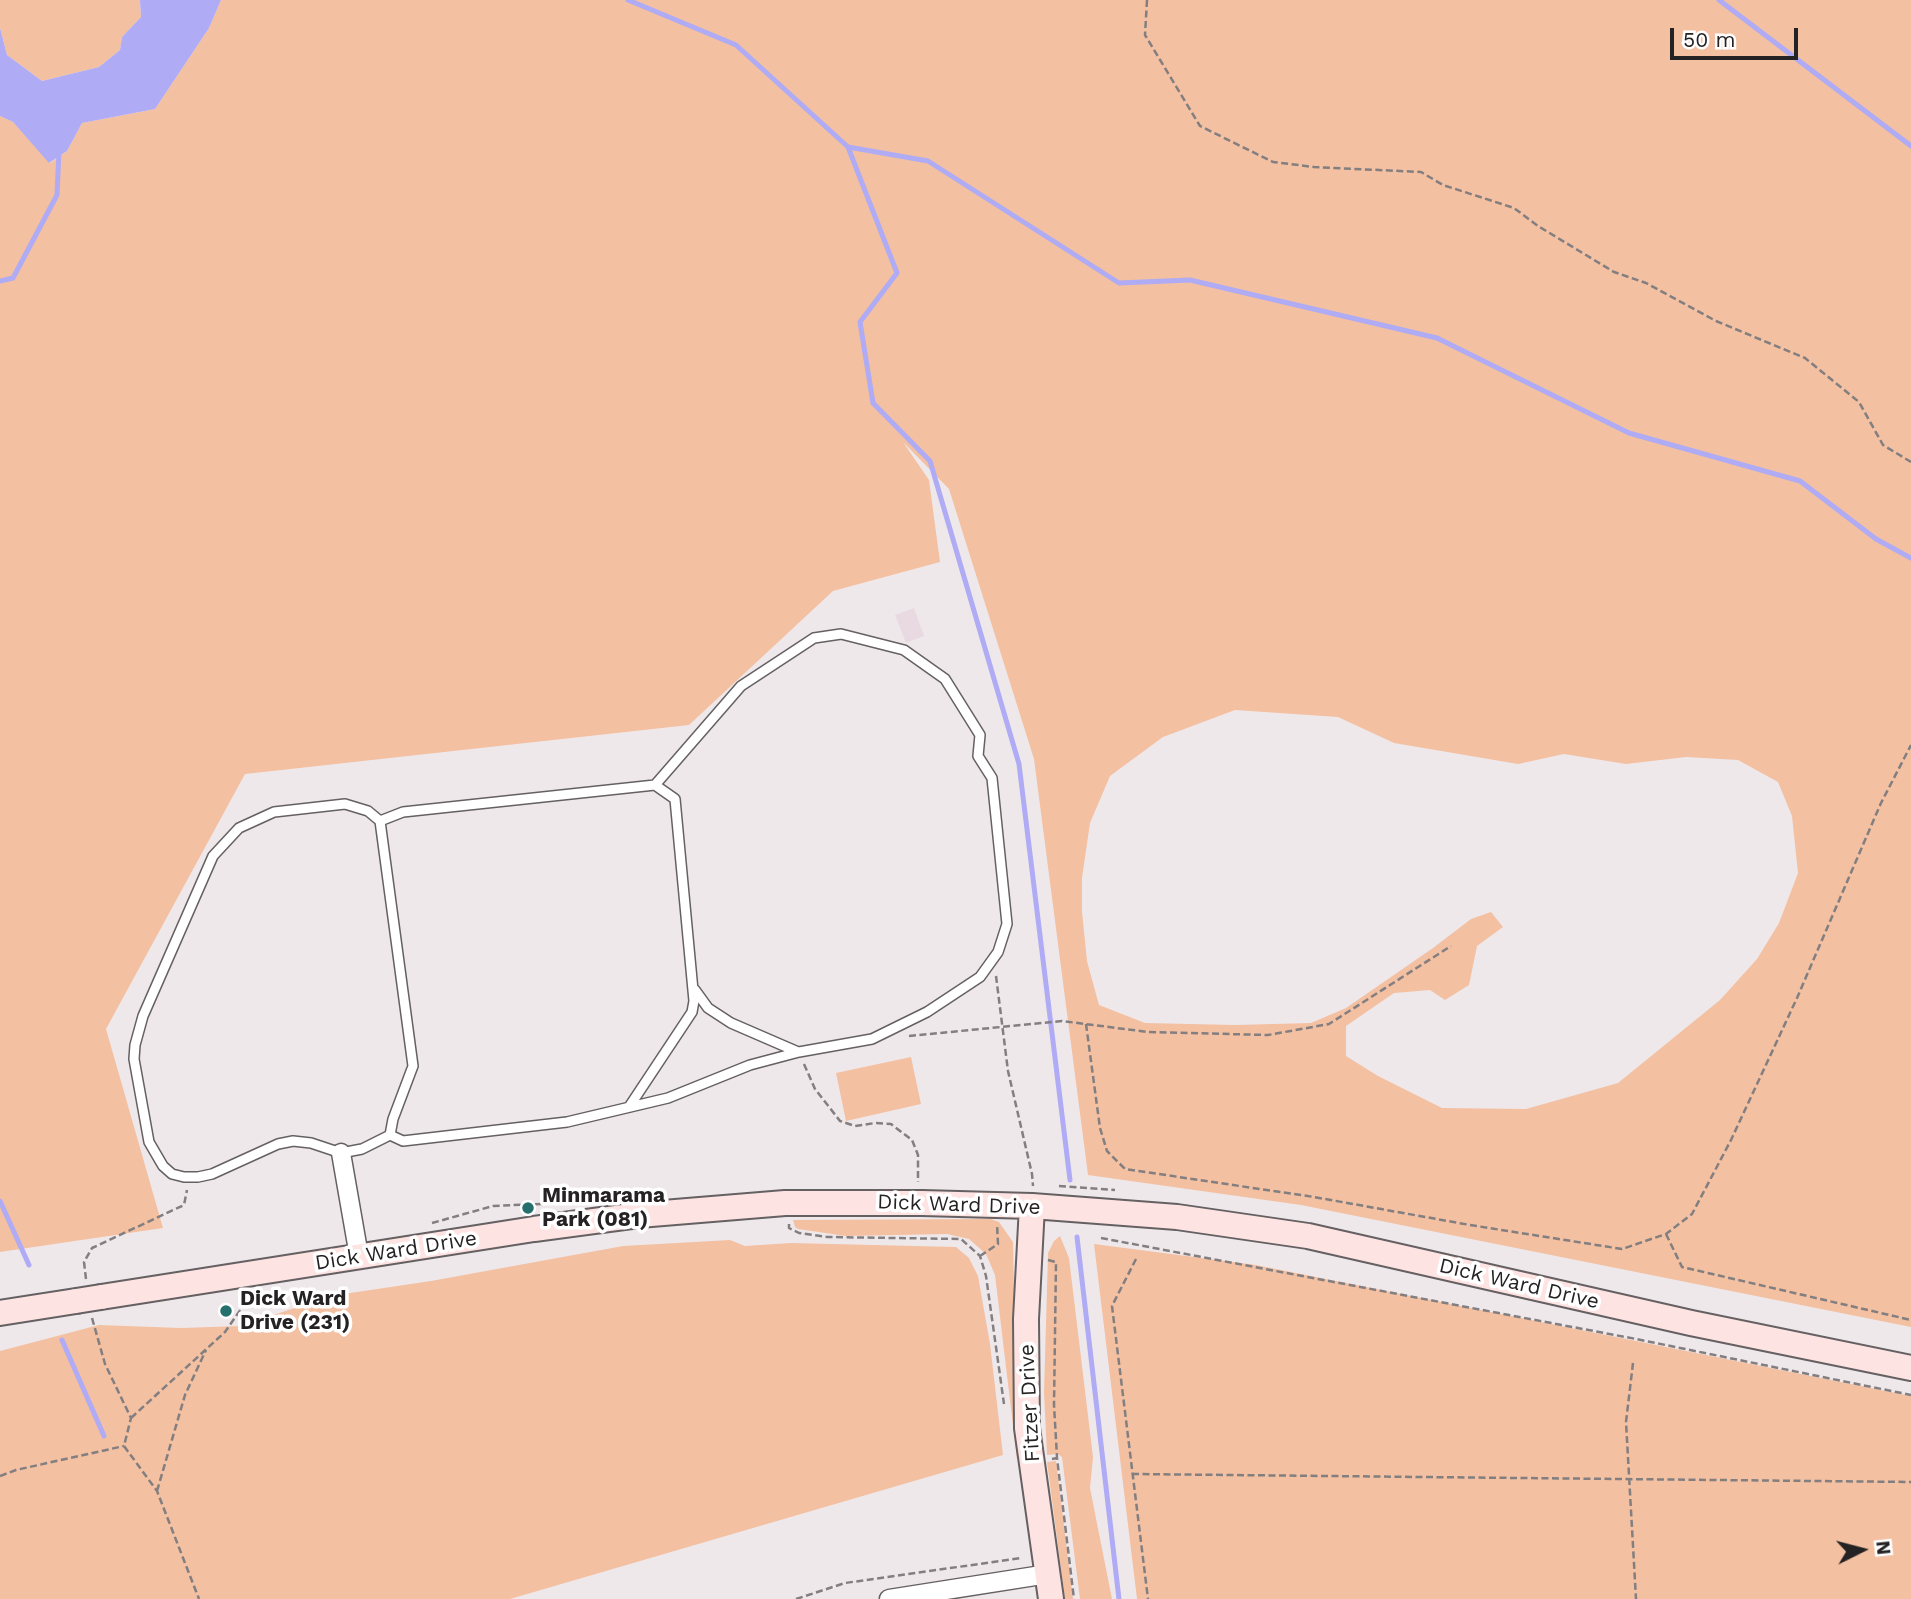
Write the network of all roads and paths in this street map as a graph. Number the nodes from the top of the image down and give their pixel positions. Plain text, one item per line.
1 (1147, 0) edge
2 (1911, 463) edge
3 (1911, 745) edge
4 (655, 786) junction
5 (380, 821) junction
6 (1451, 946) dead end
7 (989, 965) junction
8 (694, 989) junction
9 (1086, 1024) junction
10 (1003, 1027) junction
11 (872, 1039) junction
12 (799, 1052) junction
13 (629, 1107) junction
14 (390, 1135) junction
15 (341, 1153) junction
16 (189, 1177) junction
17 (918, 1182) dead end
18 (1032, 1196) junction
19 (787, 1203) junction
20 (997, 1222) dead end
21 (1666, 1234) junction
22 (1101, 1238) dead end
23 (998, 1244) junction
24 (1005, 1247) dead end
25 (359, 1256) junction
26 (980, 1256) junction
27 (1048, 1259) dead end
28 (1136, 1259) dead end
29 (89, 1298) junction
30 (243, 1306) dead end
31 (0, 1313) edge
32 (1911, 1320) edge
33 (208, 1347) junction
34 (1633, 1363) dead end
35 (1911, 1368) edge
36 (1911, 1395) edge
37 (1005, 1410) dead end
38 (131, 1418) junction
39 (124, 1446) junction
40 (1057, 1458) junction
41 (1032, 1461) junction
42 (1132, 1475) junction
43 (0, 1476) edge
44 (1629, 1479) junction
45 (1911, 1482) edge
46 (157, 1491) junction
47 (1021, 1558) dead end
48 (1048, 1574) junction
49 (199, 1599) edge
50 (796, 1599) edge
51 (889, 1599) edge
52 (1051, 1599) edge
53 (1074, 1599) edge
54 (1147, 1599) edge
55 (1636, 1599) edge

1 - 2 path
3 - 21 path
4 - 5 lane
4 - 7 lane
4 - 8 lane
5 - 14 lane
5 - 16 lane
6 - 9 path
7 - 10 path
7 - 11 lane
8 - 12 lane
8 - 13 lane
9 - 10 path
9 - 21 path
10 - 11 path
10 - 18 path
11 - 12 lane
12 - 13 lane
12 - 17 path
13 - 14 lane
14 - 15 lane
15 - 16 lane
15 - 25 street
16 - 29 path
18 - 19 street, Dick Ward Drive
18 - 35 street, Dick Ward Drive
18 - 41 street, Fitzer Drive
19 - 25 street, Dick Ward Drive
19 - 26 path
20 - 23 path
21 - 32 path
22 - 36 path
23 - 24 path
23 - 26 path
25 - 29 street, Dick Ward Drive
26 - 37 path
27 - 40 path
28 - 42 path
29 - 31 street, Dick Ward Drive
29 - 38 path
30 - 33 path
33 - 38 path
33 - 46 path
34 - 44 path
38 - 39 path
39 - 43 path
39 - 46 path
40 - 41 path
40 - 53 path
41 - 48 street, Fitzer Drive
42 - 44 path
42 - 54 path
44 - 45 path
44 - 55 path
46 - 49 path
47 - 50 path
48 - 51 street
48 - 52 street, Fitzer Drive

